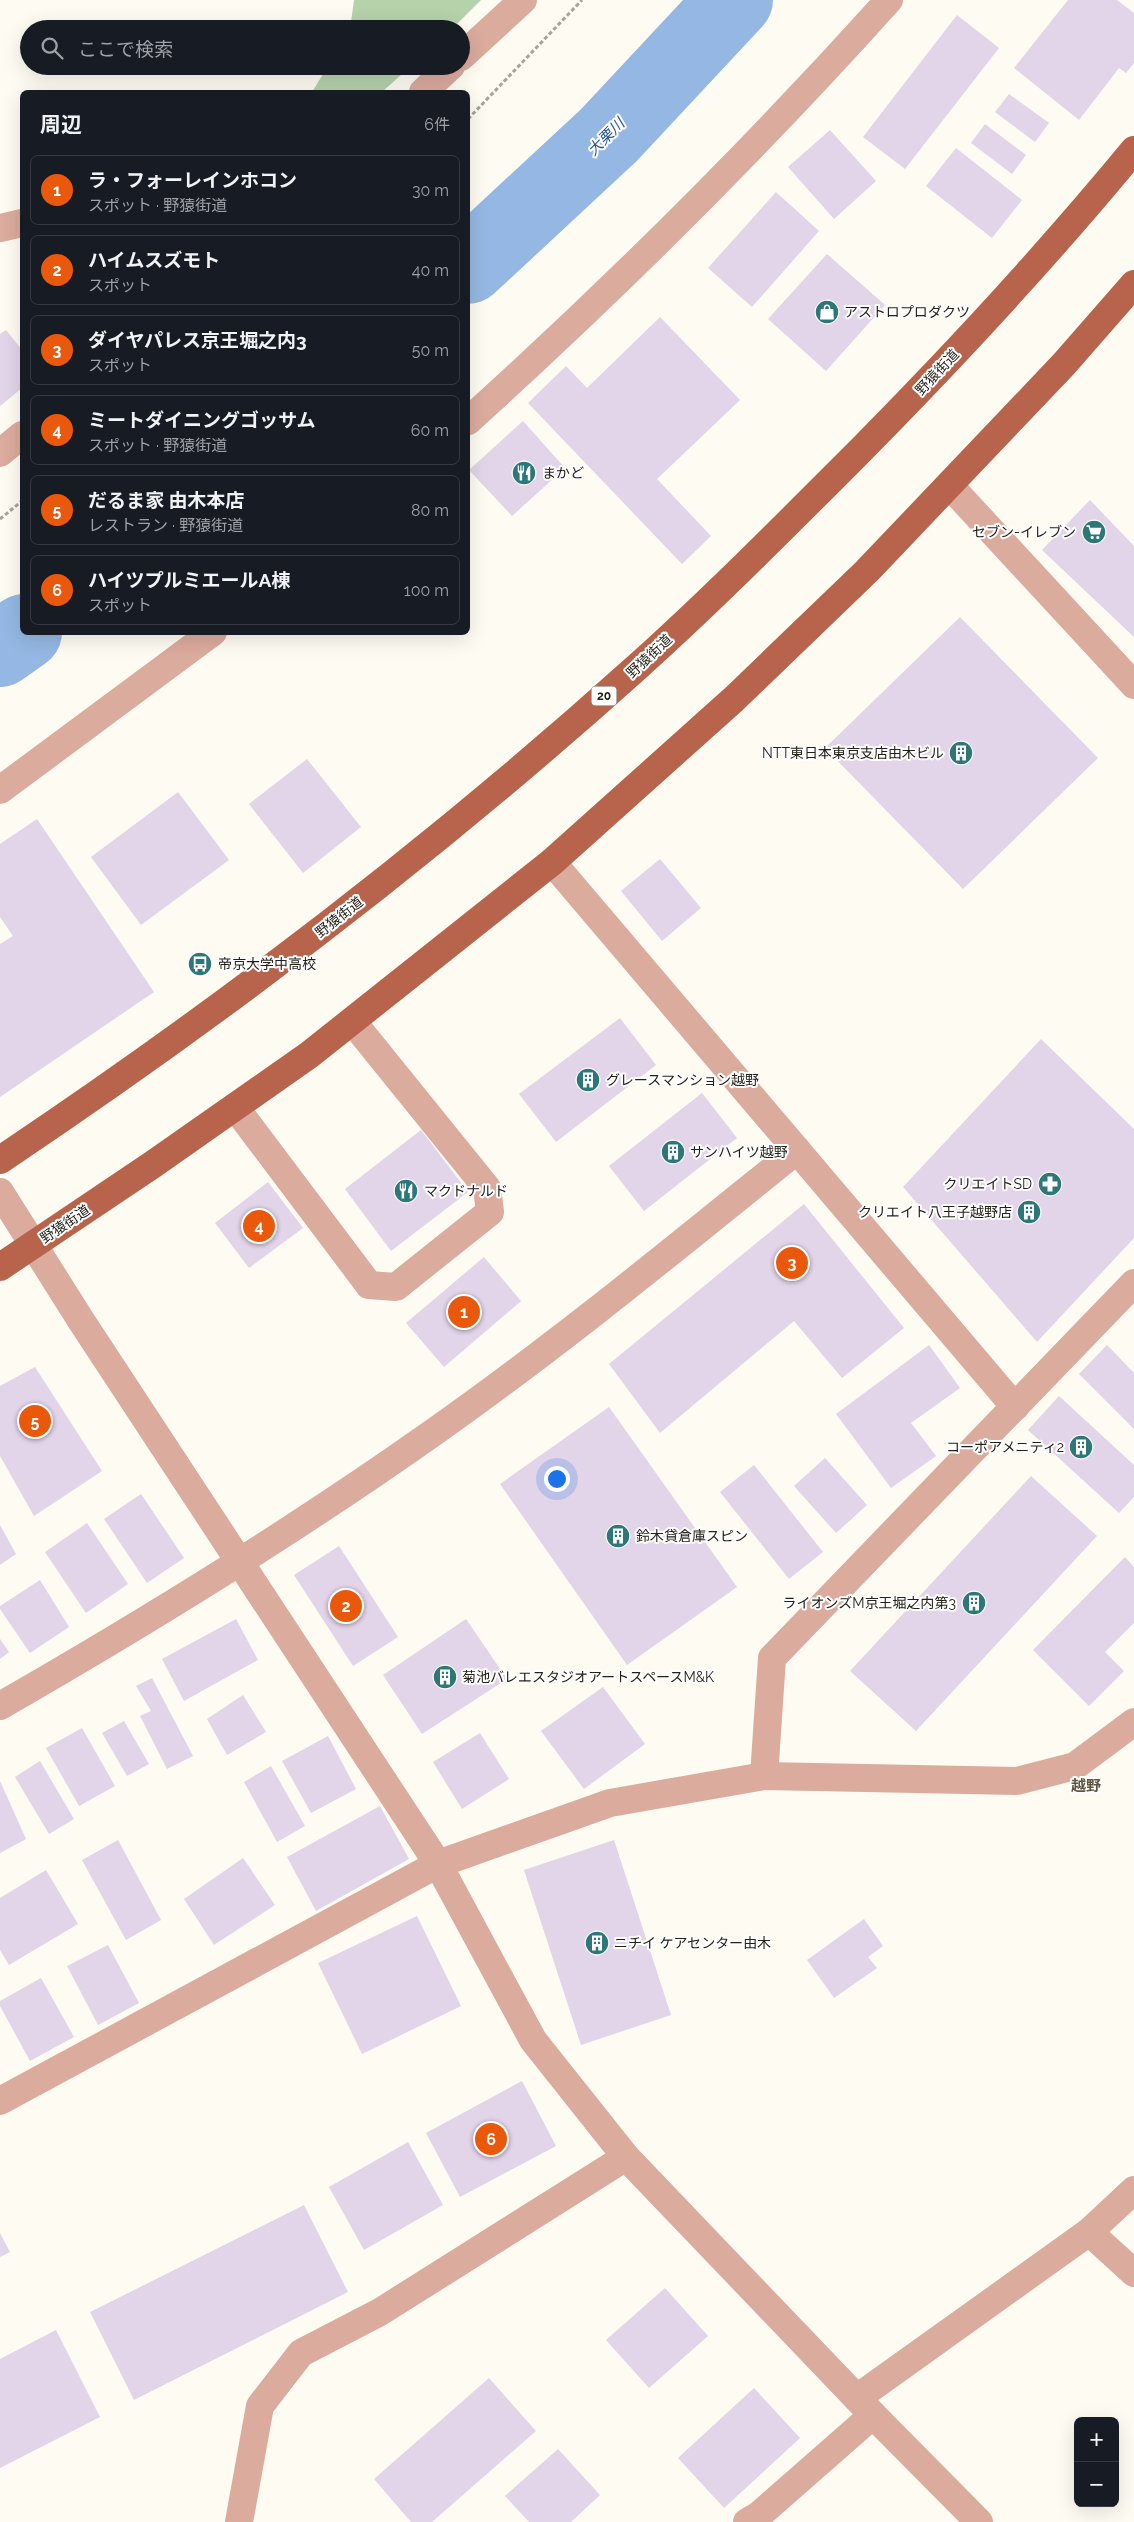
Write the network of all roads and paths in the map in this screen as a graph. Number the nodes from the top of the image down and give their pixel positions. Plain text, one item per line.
1 (523, 0) edge
2 (582, 0) edge
3 (889, 0) edge
4 (470, 49) edge
5 (441, 75) edge
6 (424, 90) edge
7 (470, 116) edge
8 (1134, 150) edge
9 (20, 223) edge
10 (0, 228) edge
11 (1134, 284) edge
12 (470, 419) edge
13 (20, 437) edge
14 (0, 453) edge
15 (950, 486) junction
16 (20, 503) edge
17 (0, 519) edge
18 (209, 635) edge
19 (1134, 685) edge
20 (0, 790) edge
21 (552, 862) junction
22 (352, 1021) junction
23 (235, 1107) junction
24 (797, 1150) junction
25 (0, 1160) edge
26 (0, 1192) edge
27 (33, 1246) junction
28 (0, 1266) edge
29 (1134, 1283) edge
30 (1015, 1407) junction
31 (240, 1564) junction
32 (0, 1706) edge
33 (1134, 1722) edge
34 (764, 1776) junction
35 (438, 1864) junction
36 (0, 2101) edge
37 (626, 2156) junction
38 (1134, 2190) edge
39 (1089, 2232) junction
40 (1134, 2272) edge
41 (865, 2406) junction
42 (239, 2522) edge
43 (747, 2522) edge
44 (979, 2522) edge

1 - 4 street
2 - 7 path
3 - 12 street
5 - 6 street
8 - 25 main road, 野猿街道 / 20
9 - 10 street
11 - 15 main road, 野猿街道
13 - 14 street
15 - 19 street
15 - 21 main road, 野猿街道
16 - 17 path
18 - 20 street
21 - 22 main road, 野猿街道
21 - 24 street
22 - 23 main road, 野猿街道
22 - 23 street
23 - 27 main road, 野猿街道
24 - 30 street
24 - 31 street
26 - 27 street
27 - 28 main road, 野猿街道
27 - 31 street
29 - 30 street
30 - 34 street
31 - 32 street
31 - 35 street
33 - 34 street
34 - 35 street
35 - 36 street
35 - 37 street
37 - 41 street
37 - 42 street
38 - 39 street
39 - 40 street
39 - 41 street
41 - 43 street
41 - 44 street

